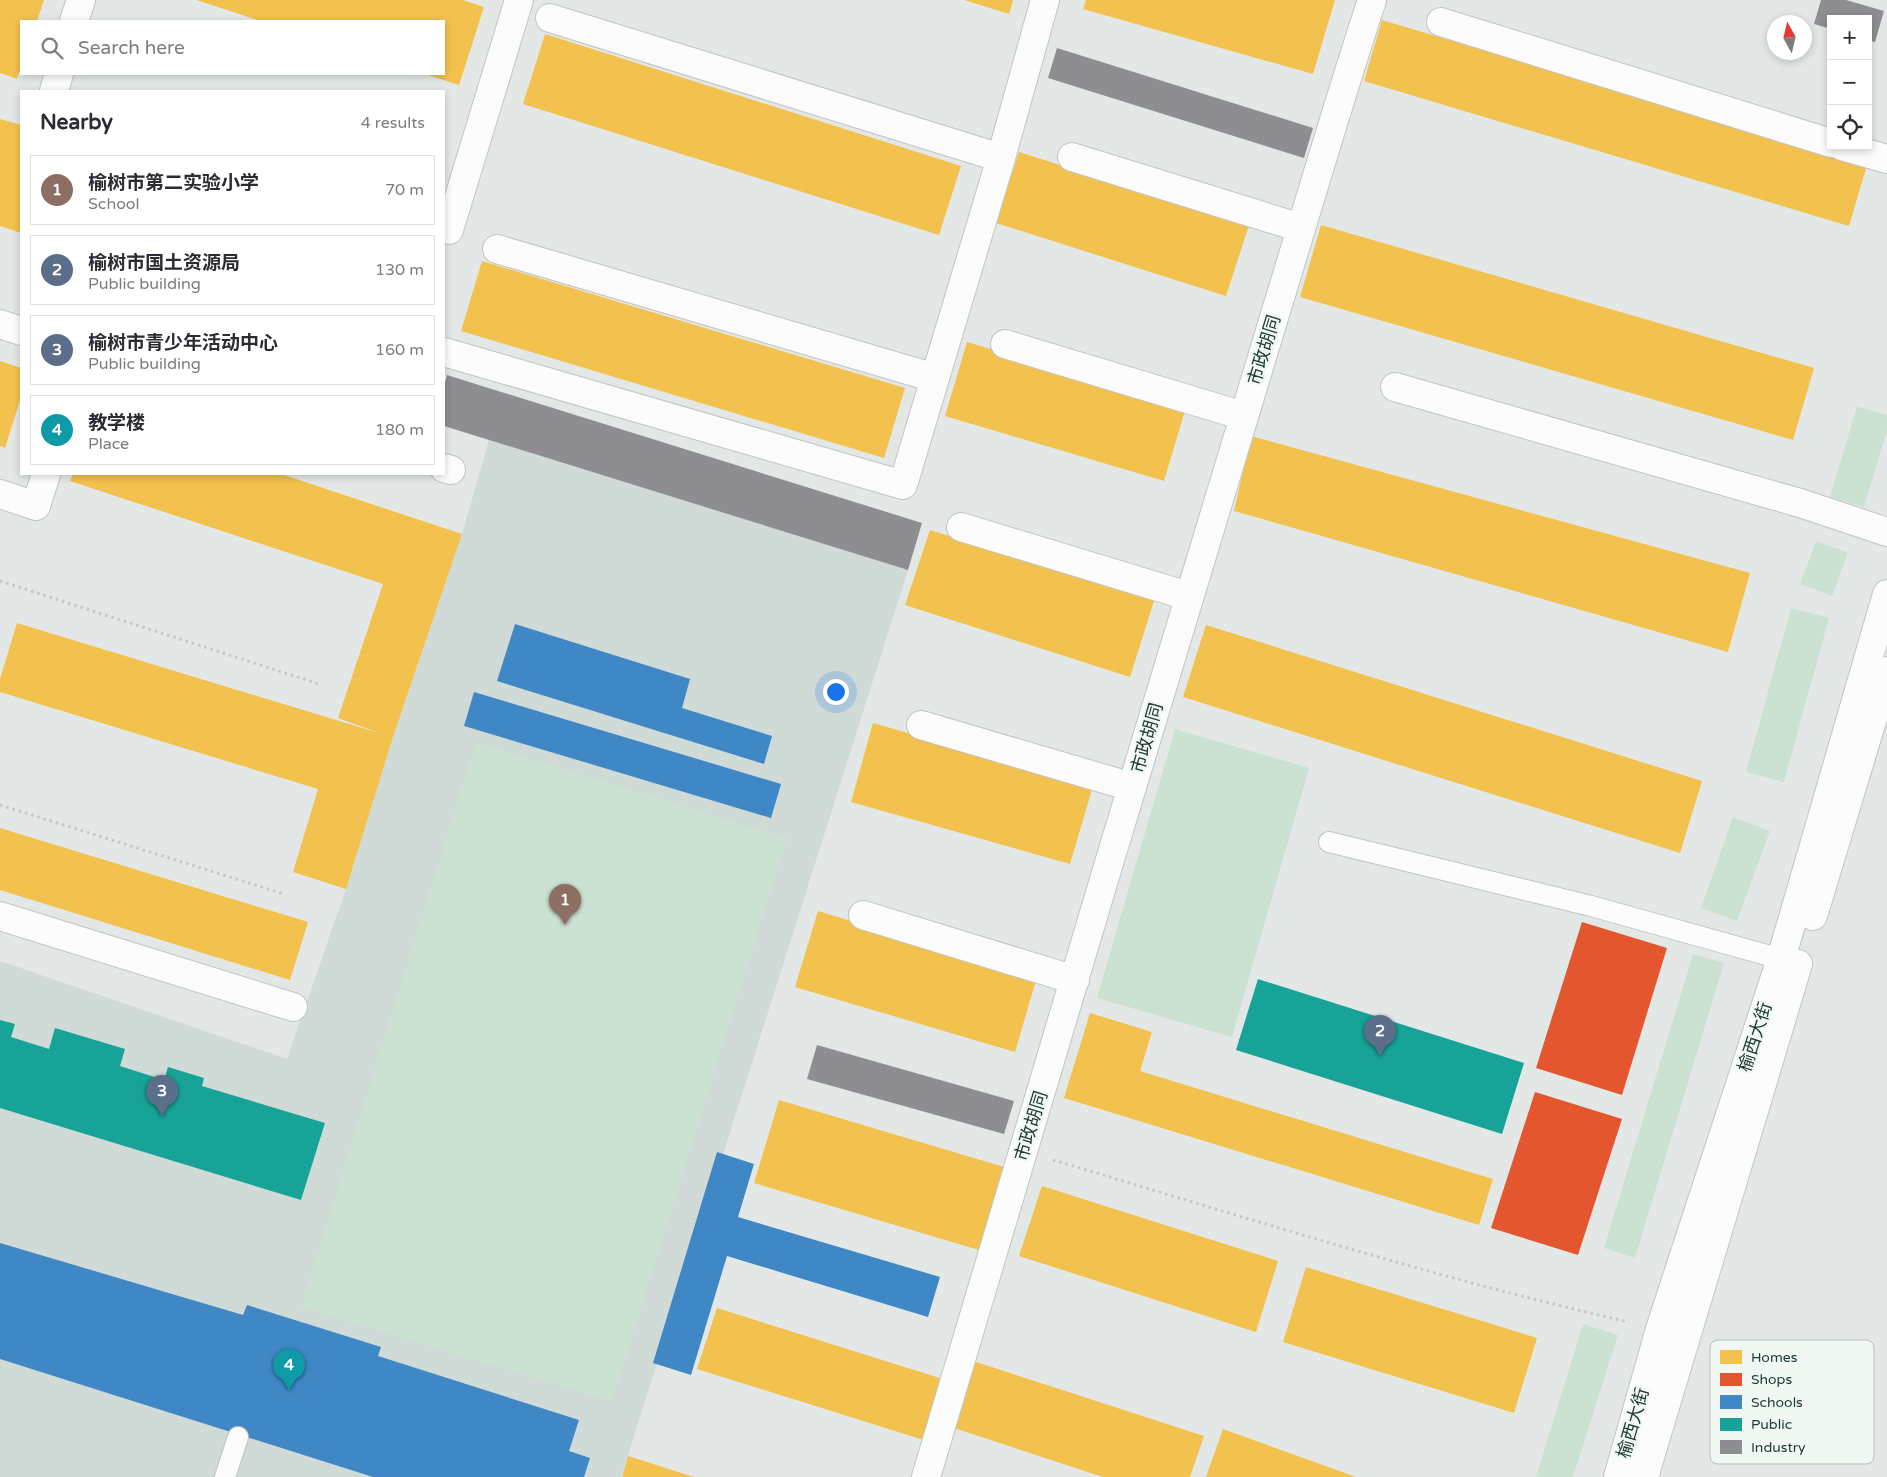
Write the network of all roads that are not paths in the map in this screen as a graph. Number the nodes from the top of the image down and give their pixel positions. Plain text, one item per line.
1 (81, 0) edge
2 (1045, 0) edge
3 (1372, 0) edge
4 (513, 2) edge
5 (550, 18) dead end
6 (74, 20) edge
7 (1441, 22) dead end
8 (59, 75) edge
9 (54, 90) edge
10 (1827, 142) edge
11 (1856, 150) edge
12 (1072, 157) dead end
13 (1000, 158) junction
14 (1887, 159) edge
15 (445, 228) edge
16 (1301, 228) junction
17 (497, 249) dead end
18 (0, 324) edge
19 (20, 331) edge
20 (1006, 344) dead end
21 (445, 352) edge
22 (935, 378) junction
23 (1395, 387) dead end
24 (1244, 416) junction
25 (46, 475) edge
26 (0, 494) edge
27 (961, 527) dead end
28 (1887, 532) edge
29 (1887, 594) edge
30 (1188, 596) junction
31 (1887, 671) edge
32 (921, 724) dead end
33 (1132, 787) junction
34 (1329, 842) dead end
35 (863, 915) dead end
36 (0, 916) edge
37 (1781, 959) junction
38 (1075, 980) junction
39 (293, 1007) dead end
40 (238, 1437) dead end
41 (225, 1477) edge
42 (926, 1477) edge
43 (1618, 1477) edge
44 (1644, 1477) edge

1 - 6 street
2 - 13 street
3 - 16 street, 市政胡同
4 - 15 street
5 - 13 street
7 - 10 street
8 - 9 street
11 - 14 street
12 - 16 street
13 - 22 street
16 - 24 street, 市政胡同
17 - 22 street
18 - 19 street
20 - 24 street
21 - 22 street
23 - 28 street
24 - 30 street, 市政胡同
25 - 26 street
27 - 30 street
29 - 37 street, 榆西大街
30 - 33 street, 市政胡同
31 - 44 street, 榆西大街
32 - 33 street
33 - 38 street, 市政胡同
34 - 37 lane
35 - 38 street
36 - 39 street
37 - 43 street, 榆西大街
38 - 42 street, 市政胡同
40 - 41 lane

